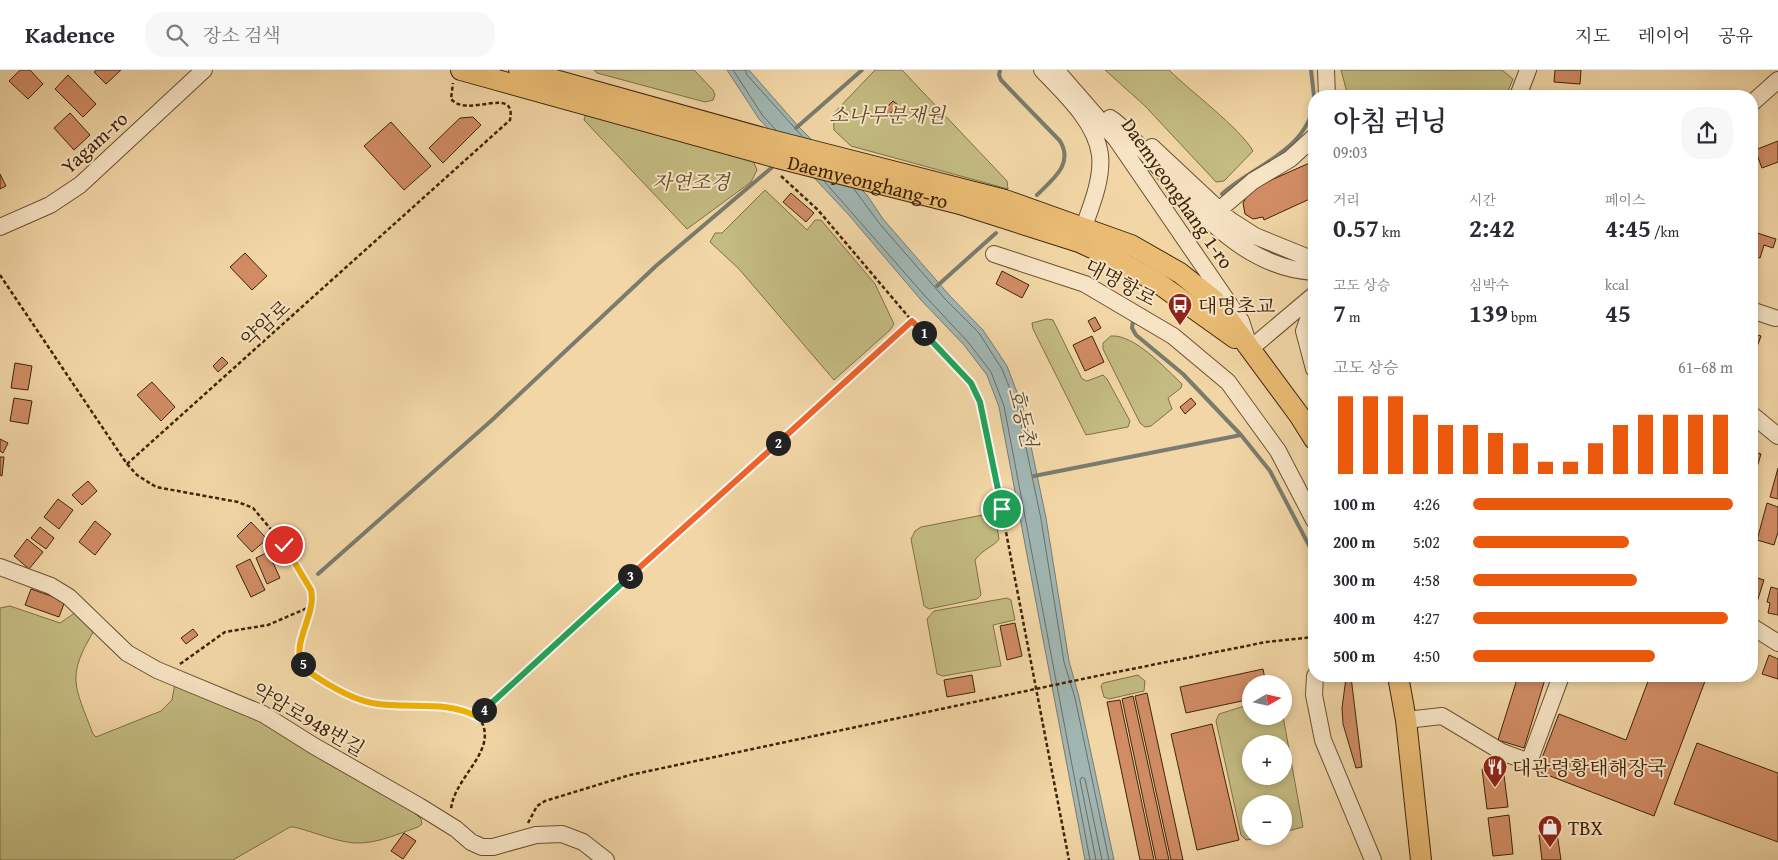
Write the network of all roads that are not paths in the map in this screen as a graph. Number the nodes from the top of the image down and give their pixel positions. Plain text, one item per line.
1 (204, 70) edge
2 (519, 70) edge
3 (1042, 70) edge
4 (1056, 70) edge
5 (1326, 70) edge
6 (1528, 70) edge
7 (458, 74) edge
8 (1778, 80) edge
9 (1327, 90) edge
10 (1520, 90) edge
11 (1082, 97) junction
12 (1758, 98) edge
13 (1116, 121) junction
14 (1308, 142) edge
15 (1219, 210) junction
16 (0, 227) edge
17 (1082, 234) junction
18 (994, 254) dead end
19 (1308, 258) edge
20 (1308, 271) edge
21 (1308, 300) edge
22 (1758, 312) edge
23 (1775, 318) dead end
24 (1250, 349) junction
25 (1758, 420) edge
26 (1308, 429) edge
27 (1778, 436) edge
28 (1308, 508) edge
29 (0, 567) edge
30 (1758, 630) edge
31 (1778, 643) edge
32 (1315, 682) edge
33 (1399, 682) edge
34 (1559, 682) edge
35 (1406, 720) junction
36 (606, 860) edge
37 (1372, 860) edge
38 (1421, 860) edge

1 - 16 street, Yagam-ro
2 - 17 main road, Daemyeonghang-ro
3 - 17 street
4 - 11 street, Daemyeonghang 1-ro
5 - 9 street
6 - 10 street
7 - 17 main road, Daemyeonghang-ro
8 - 12 street
11 - 13 street
11 - 24 street, Daemyeonghang 1-ro
13 - 15 street
13 - 20 street
14 - 15 street
15 - 19 street
17 - 24 main road, Daemyeonghang-ro
18 - 28 street, 대명항로
21 - 24 street
22 - 23 street
24 - 26 main road, Daemyeonghang-ro
25 - 27 street
29 - 36 street, 약암로948번길
30 - 31 street
32 - 37 street
33 - 35 main road
34 - 35 street
35 - 38 main road

